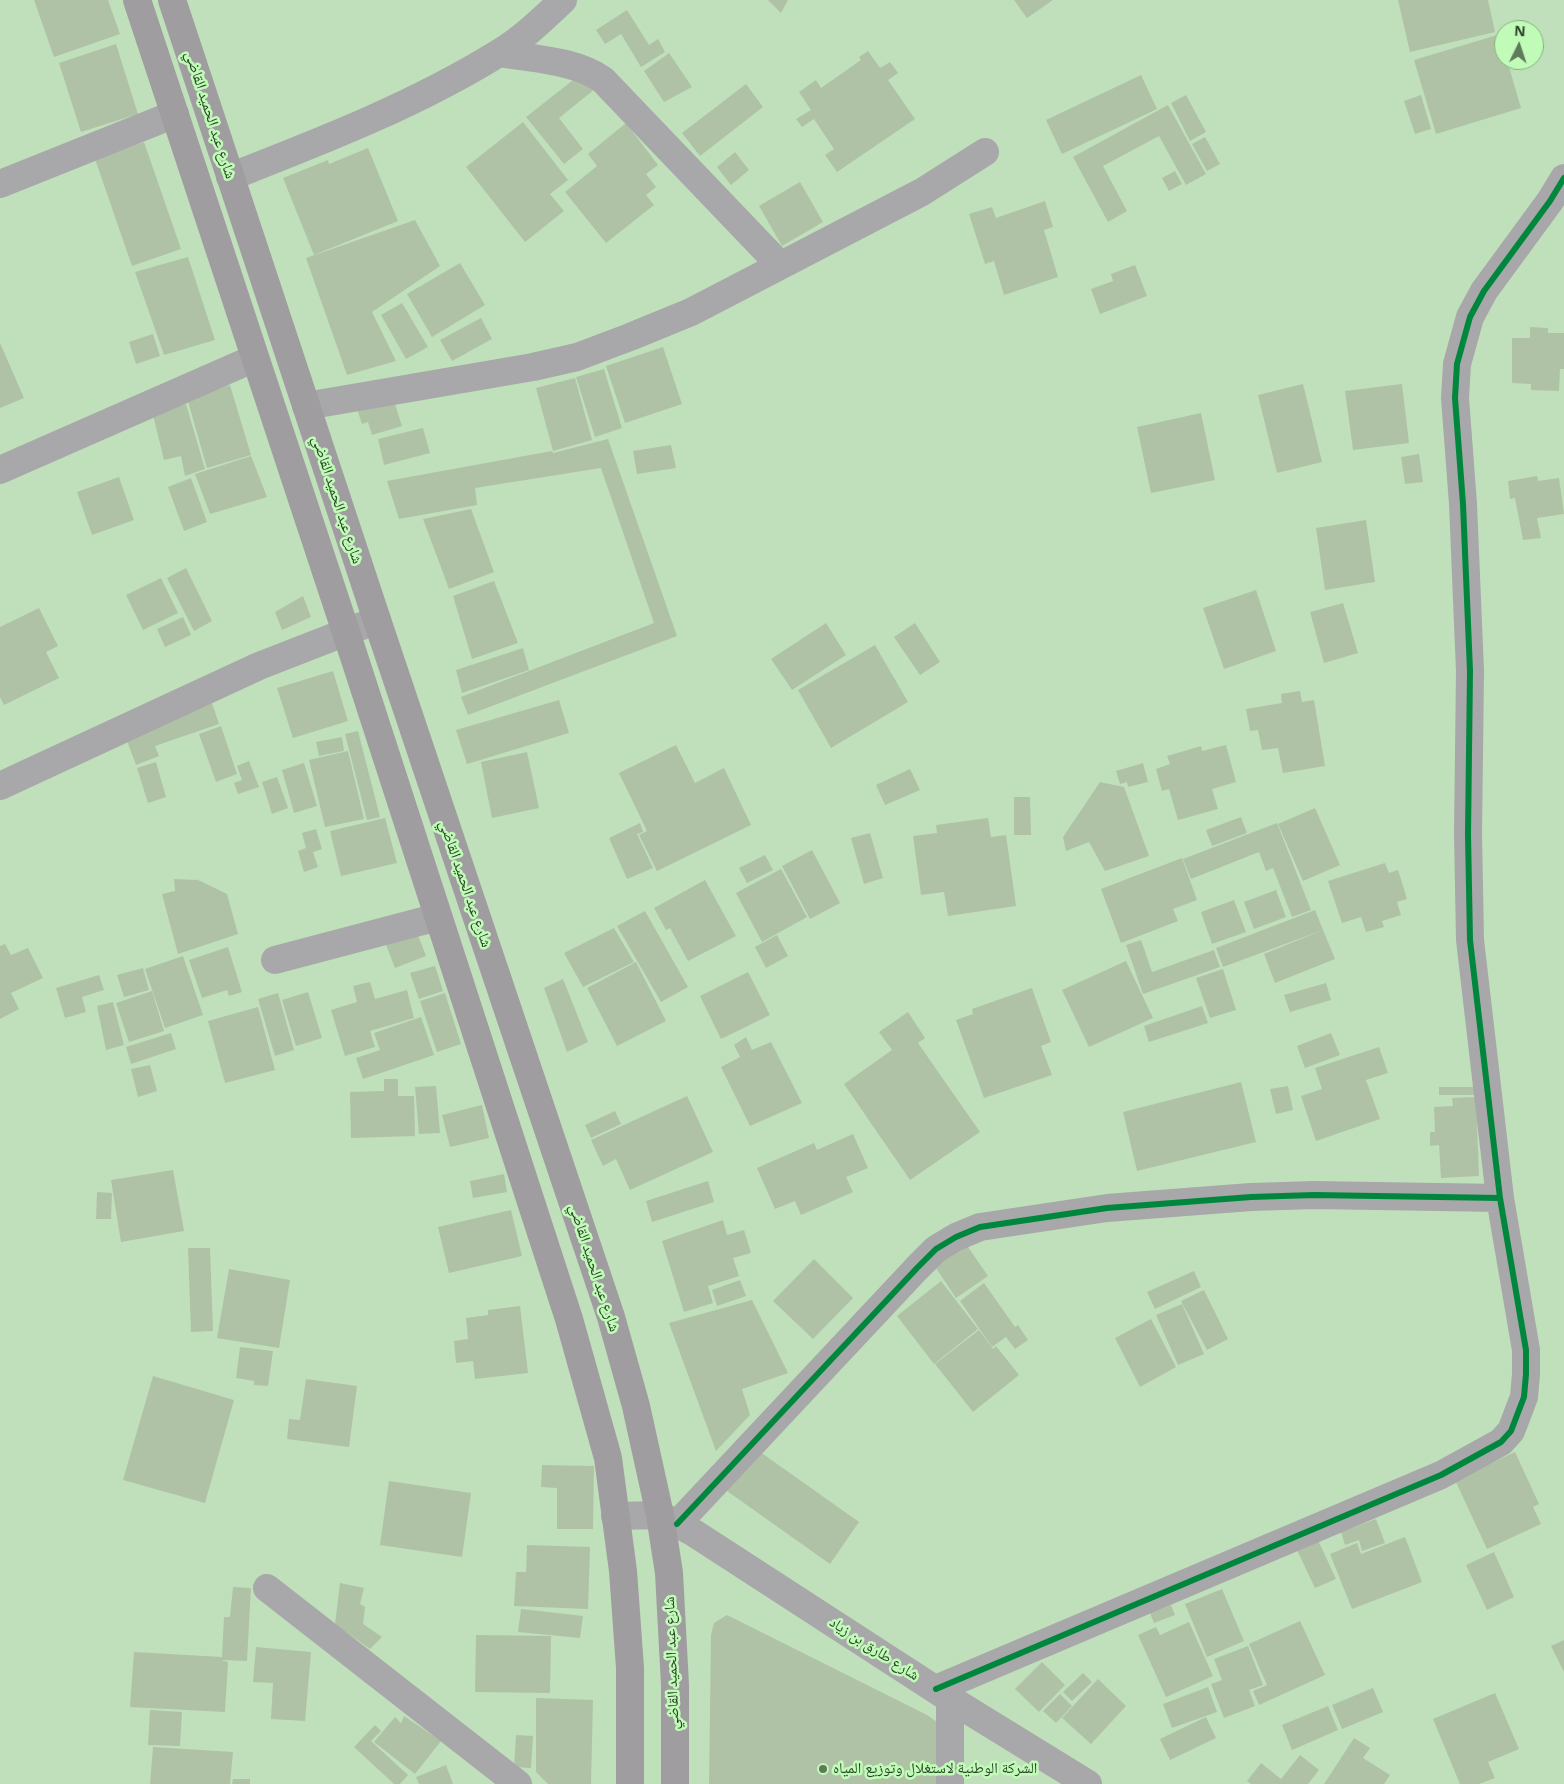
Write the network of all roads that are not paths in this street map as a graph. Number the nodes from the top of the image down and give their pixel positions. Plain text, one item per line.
1 (137, 0) edge
2 (172, 0) edge
3 (563, 0) edge
4 (500, 53) junction
5 (175, 114) junction
6 (985, 152) dead end
7 (230, 177) junction
8 (1564, 178) edge
9 (0, 184) edge
10 (780, 265) junction
11 (255, 358) junction
12 (306, 406) junction
13 (0, 470) edge
14 (377, 620) junction
15 (346, 632) junction
16 (0, 786) edge
17 (438, 917) junction
18 (275, 960) dead end
19 (1500, 1198) junction
20 (615, 1516) junction
21 (669, 1519) junction
22 (267, 1588) dead end
23 (943, 1694) junction
24 (518, 1784) edge
25 (630, 1784) edge
26 (675, 1784) edge
27 (950, 1784) edge
28 (1088, 1784) edge

1 - 5 main road
2 - 7 main road, شارع عبد الحميد القاضي
3 - 4 street
4 - 7 street
4 - 10 street
5 - 9 street
5 - 11 main road
6 - 10 street
7 - 12 main road, شارع عبد الحميد القاضي
8 - 19 street
10 - 12 street
11 - 13 street
11 - 15 main road
12 - 14 main road, شارع عبد الحميد القاضي
14 - 15 street
14 - 21 main road, شارع عبد الحميد القاضي
15 - 16 street
15 - 17 main road
17 - 18 street
17 - 20 main road
19 - 21 street
19 - 23 street
20 - 21 street
20 - 25 main road
21 - 23 street, شارع طارق بن زياد
21 - 26 main road, شارع عبد الحميد القاضي
22 - 24 street
23 - 27 street
23 - 28 street, شارع طارق بن زياد

